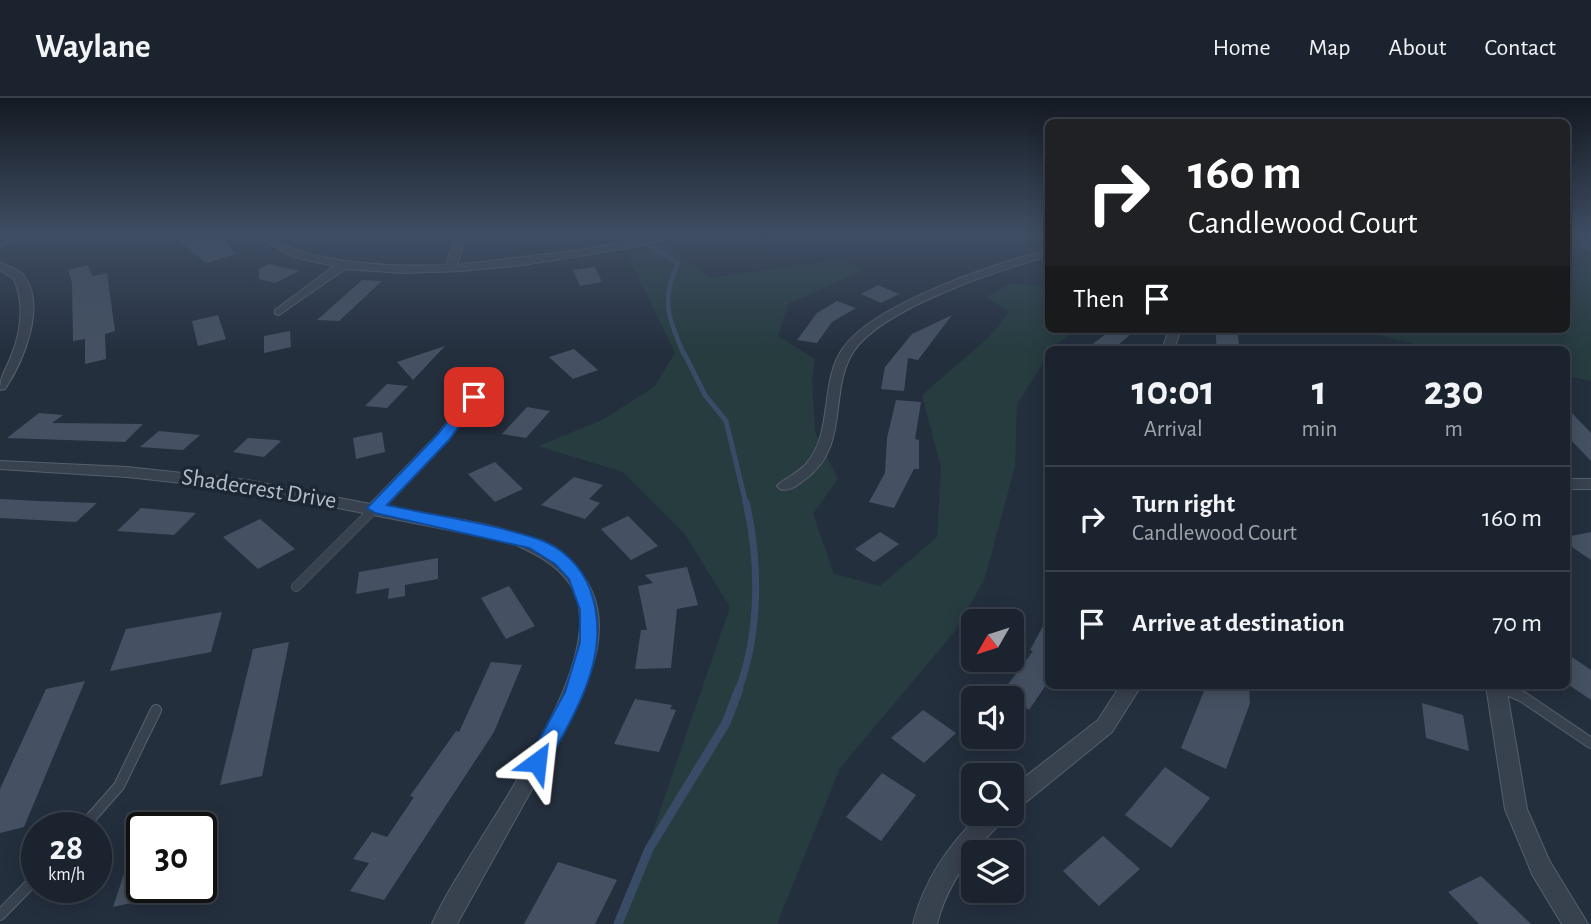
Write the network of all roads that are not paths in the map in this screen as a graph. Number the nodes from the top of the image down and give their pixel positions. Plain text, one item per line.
1 (13, 274) edge
2 (331, 274) edge
3 (988, 274) edge
4 (279, 312) dead end
5 (0, 386) edge
6 (474, 397) dead end
7 (0, 466) edge
8 (1570, 484) edge
9 (1591, 484) edge
10 (785, 486) dead end
11 (375, 508) junction
12 (296, 587) dead end
13 (1130, 689) edge
14 (1497, 689) edge
15 (1504, 689) edge
16 (156, 710) dead end
17 (1591, 743) edge
18 (1024, 790) edge
19 (96, 812) edge
20 (983, 826) edge
21 (21, 893) edge
22 (0, 915) edge
23 (444, 924) edge
24 (925, 924) edge
25 (1576, 924) edge

1 - 5 street
2 - 4 street
3 - 10 street
6 - 11 street
7 - 11 street, Shadecrest Drive
8 - 9 street
11 - 12 lane
11 - 23 street, Shadecrest Drive
13 - 18 street
14 - 25 street
15 - 17 lane
16 - 19 lane
20 - 24 street
21 - 22 lane

